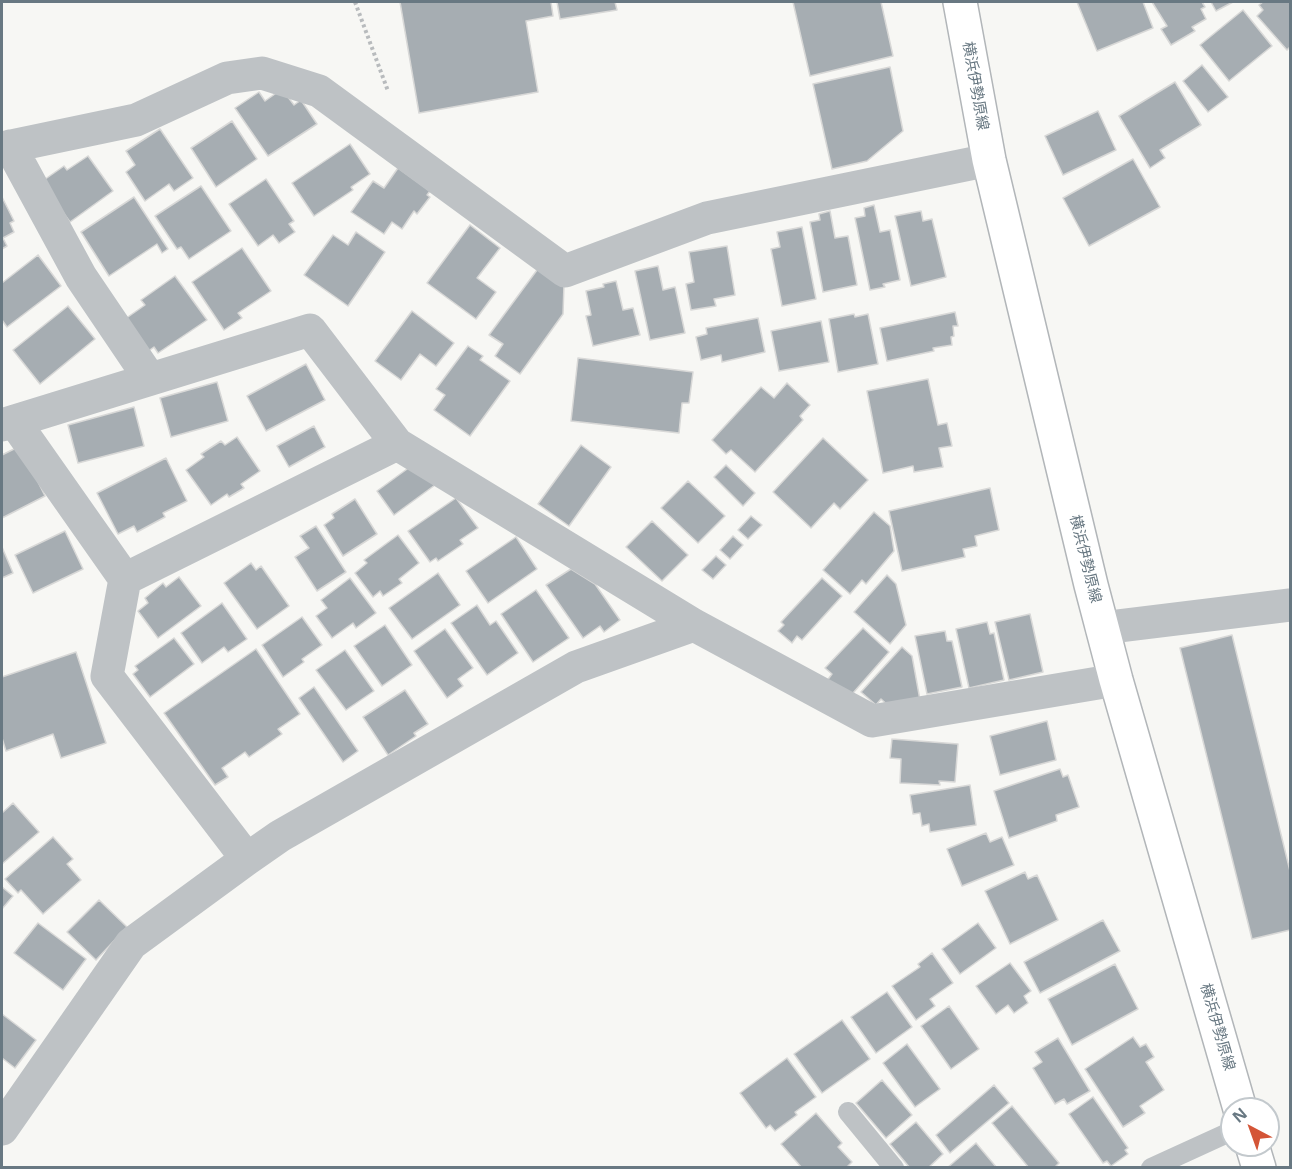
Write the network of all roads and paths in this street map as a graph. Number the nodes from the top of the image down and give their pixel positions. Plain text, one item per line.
1 (355, 2) edge
2 (960, 2) edge
3 (391, 98) dead end
4 (6, 147) edge
5 (988, 160) junction
6 (150, 379) junction
7 (8, 423) edge
8 (397, 444) junction
9 (125, 579) junction
10 (1290, 605) edge
11 (694, 625) junction
12 (1102, 628) junction
13 (1116, 680) junction
14 (247, 859) junction
15 (1237, 1097) edge
16 (848, 1112) dead end
17 (2, 1129) edge
18 (1220, 1136) edge
19 (894, 1167) edge
20 (1151, 1167) edge

1 - 3 path
2 - 5 main road, 横浜伊勢原線
4 - 5 street
4 - 6 street
5 - 12 main road, 横浜伊勢原線
6 - 7 street
6 - 8 street
7 - 9 street
8 - 9 street
8 - 11 street
9 - 14 street
10 - 12 street
11 - 13 street
11 - 14 street
12 - 13 main road, 横浜伊勢原線
13 - 15 main road, 横浜伊勢原線
14 - 17 street
16 - 19 lane
18 - 20 lane

